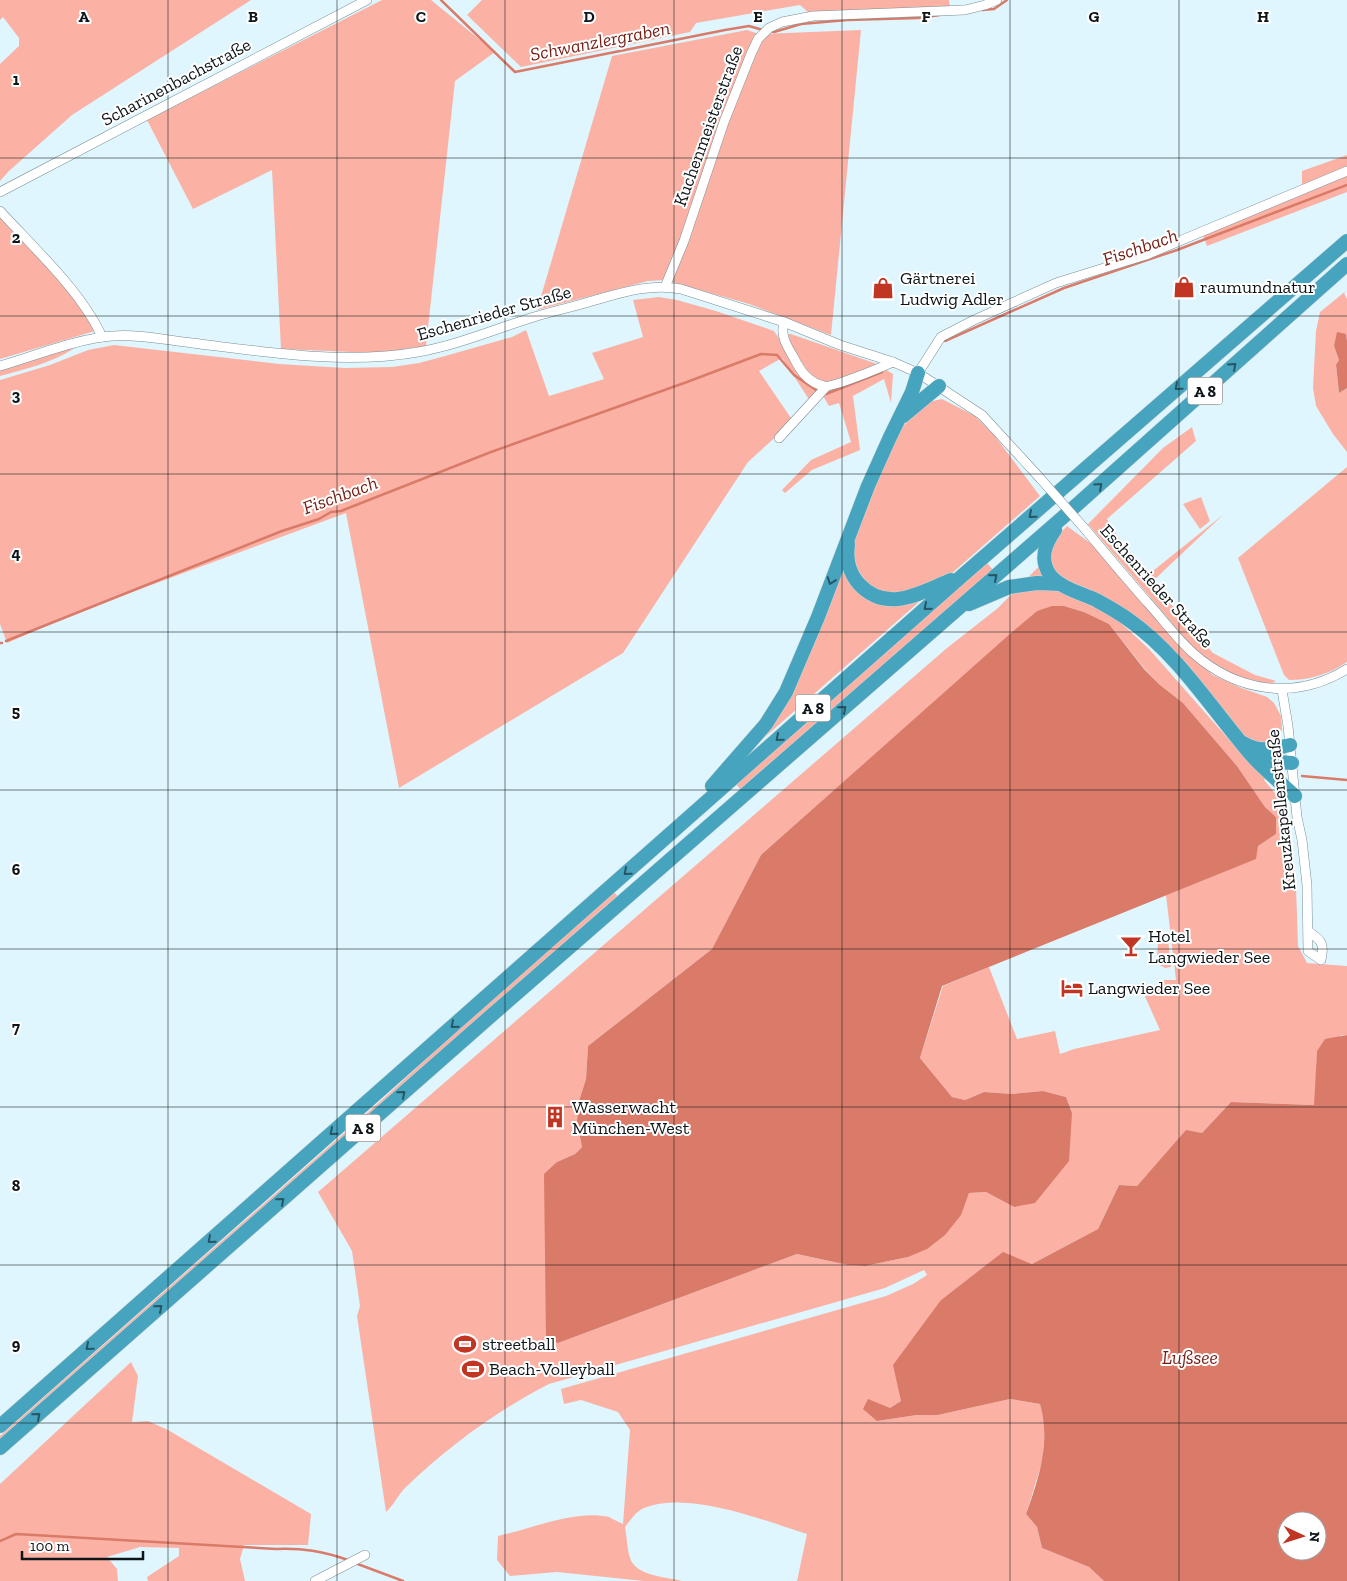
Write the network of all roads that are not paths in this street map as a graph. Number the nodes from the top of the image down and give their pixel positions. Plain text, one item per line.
1 (367, 0) edge
2 (997, 0) edge
3 (1347, 171) edge
4 (0, 192) edge
5 (0, 211) edge
6 (1347, 241) edge
7 (1347, 264) edge
8 (665, 287) junction
9 (784, 322) junction
10 (102, 337) junction
11 (893, 362) junction
12 (0, 366) edge
13 (918, 373) junction
14 (939, 386) junction
15 (826, 387) junction
16 (899, 420) junction
17 (778, 438) dead end
18 (1062, 518) junction
19 (849, 536) junction
20 (963, 575) junction
21 (1060, 584) junction
22 (957, 609) junction
23 (1347, 669) edge
24 (1282, 690) junction
25 (1242, 742) junction
26 (1290, 746) junction
27 (1254, 758) junction
28 (1292, 763) junction
29 (1294, 796) junction
30 (663, 840) junction
31 (1308, 928) dead end
32 (0, 1426) edge
33 (0, 1448) edge
34 (361, 1557) dead end
35 (315, 1581) edge

1 - 4 street, Scharinenbachstraße
2 - 8 street, Kuchenmeisterstraße
3 - 13 street
5 - 10 street
6 -> 20 highway, A 8
18 -> 7 highway, A 8
8 - 9 street, Eschenrieder Straße
8 - 10 street, Eschenrieder Straße
9 - 11 street, Eschenrieder Straße
9 - 15 street
10 - 12 street, Eschenrieder Straße
11 - 13 street, Eschenrieder Straße
11 - 15 street
13 - 14 street, Eschenrieder Straße
13 - 16 highway
14 - 16 highway
14 - 24 street, Eschenrieder Straße, bridge
15 - 17 street
16 - 19 highway
18 - 21 highway
22 -> 18 highway, A 8
19 - 20 highway
19 -> 30 highway
20 -> 30 highway, A 8
21 - 22 highway
21 - 25 highway
33 -> 22 highway, A 8
23 - 24 street, Eschenrieder Straße
24 - 26 street, Kreuzkapellenstraße
25 - 26 highway
25 - 27 highway
26 - 28 street, Kreuzkapellenstraße
27 - 28 highway
27 - 29 highway
28 - 29 street, Kreuzkapellenstraße
29 - 31 street, Kreuzkapellenstraße
30 -> 32 highway, A 8
34 - 35 street

